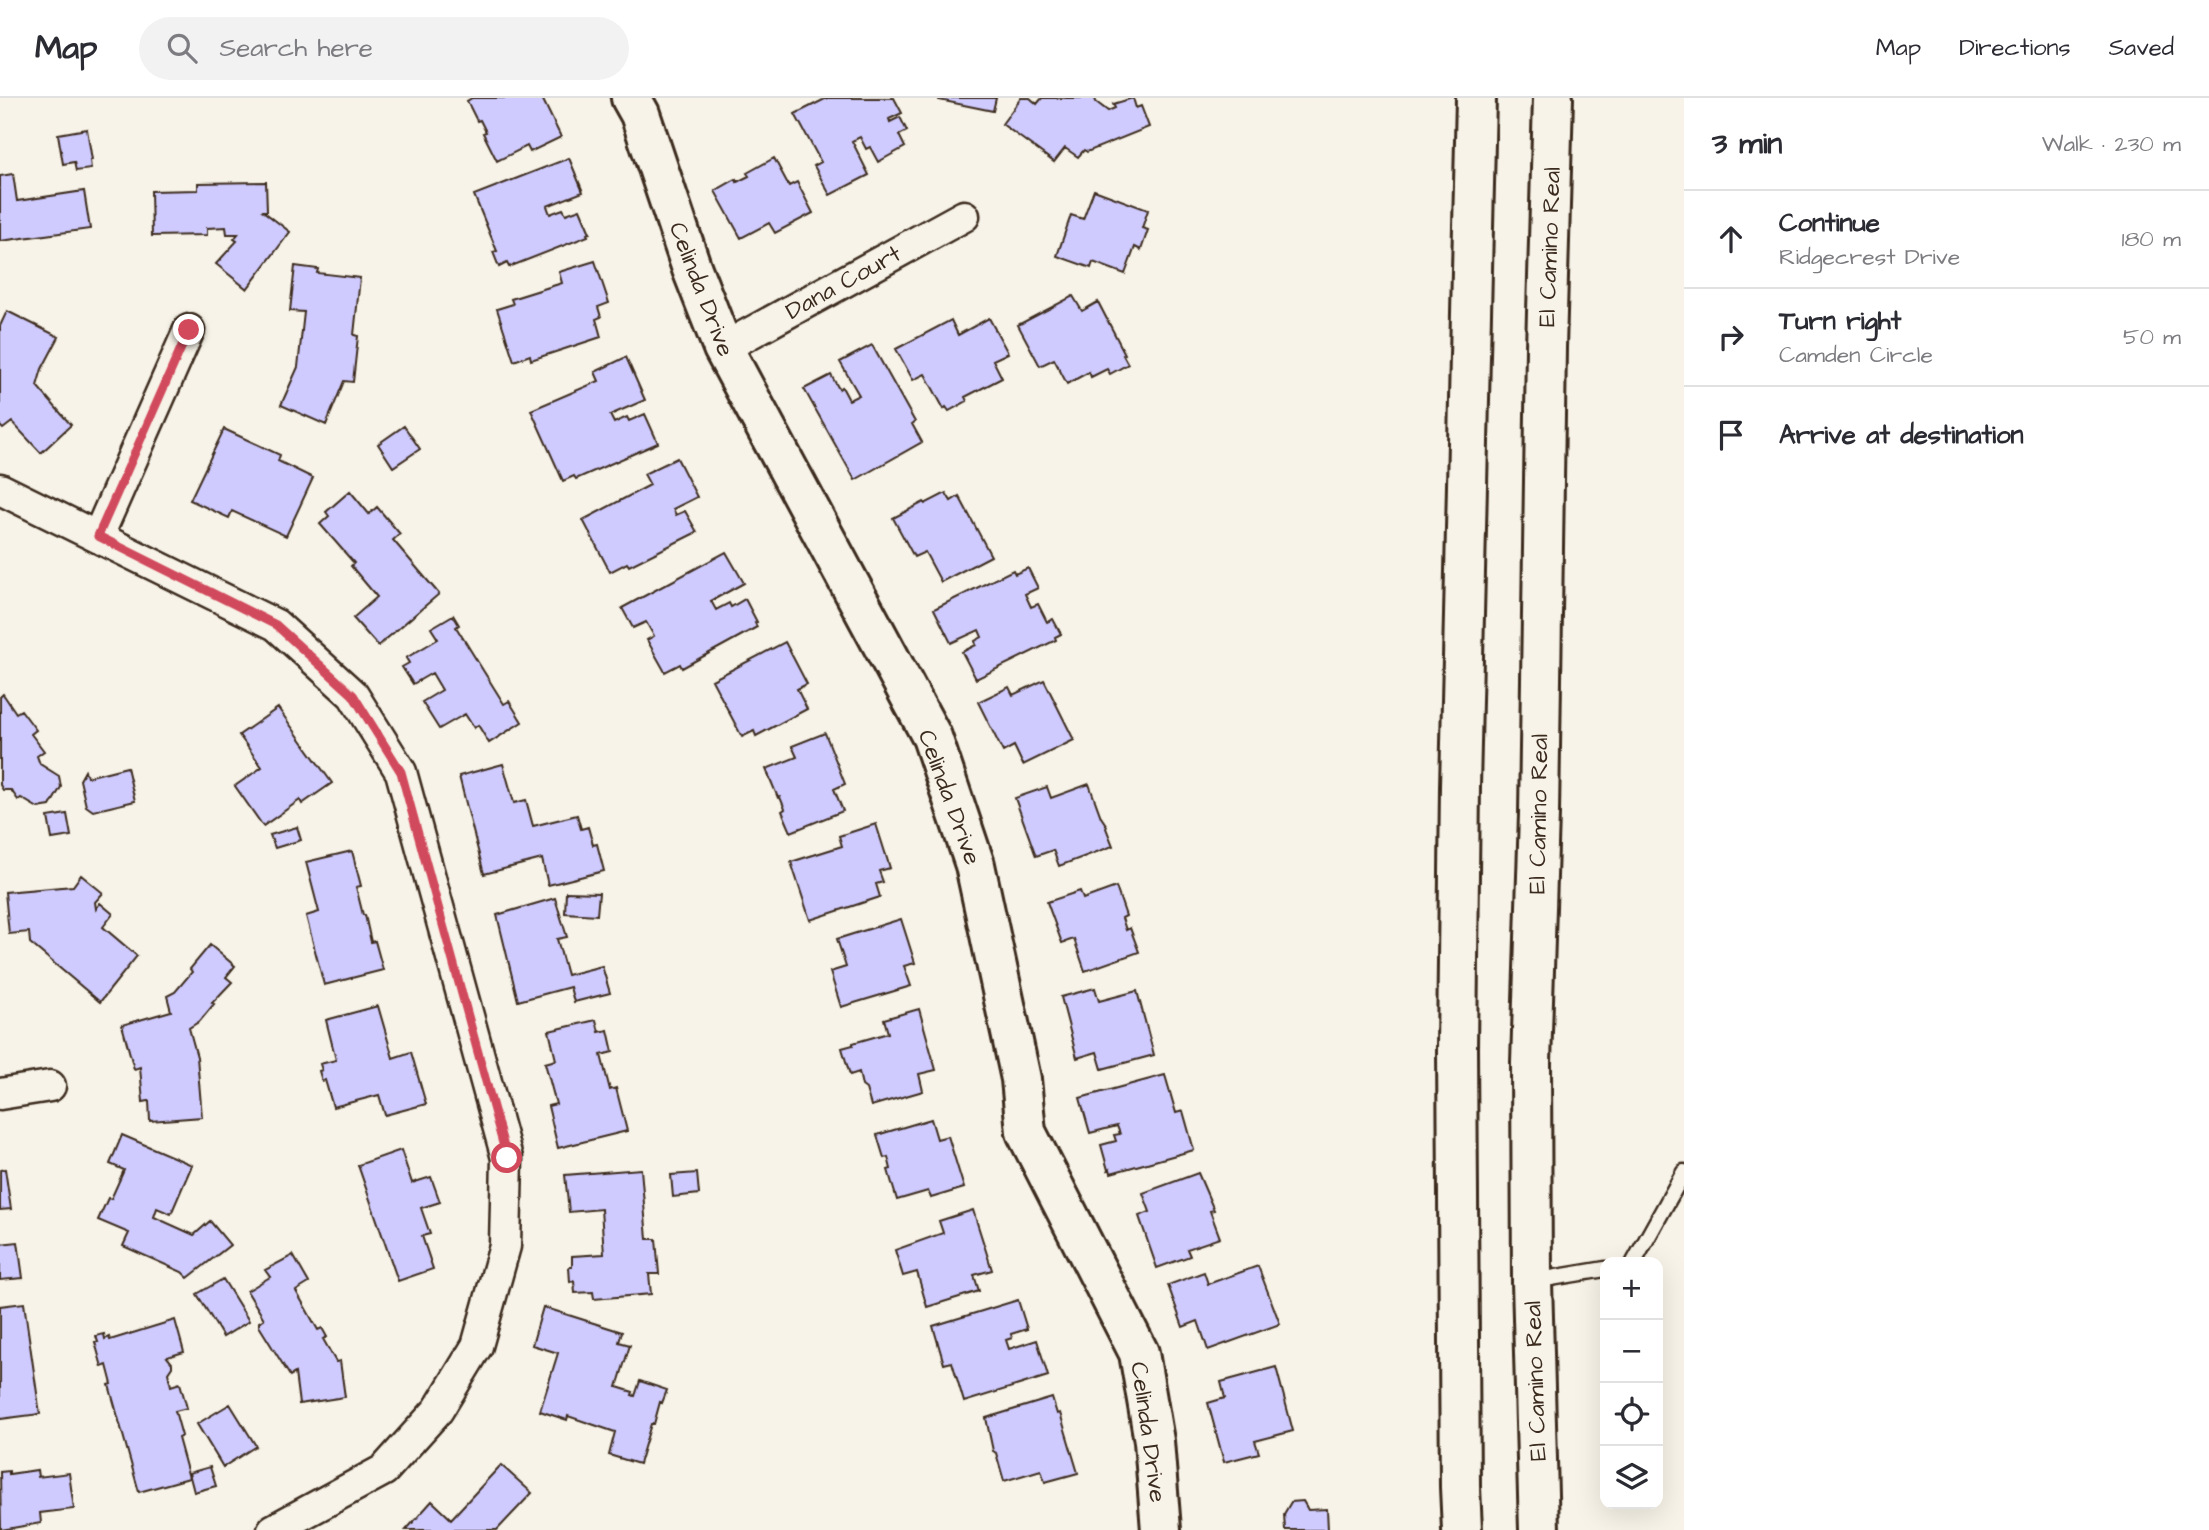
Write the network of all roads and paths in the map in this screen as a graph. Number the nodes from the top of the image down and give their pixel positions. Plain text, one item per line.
1 (631, 98) edge
2 (1476, 98) edge
3 (1553, 98) edge
4 (964, 216) dead end
5 (189, 330) dead end
6 (723, 348) junction
7 (0, 489) edge
8 (98, 536) junction
9 (50, 1086) dead end
10 (0, 1094) edge
11 (1684, 1172) edge
12 (1637, 1257) edge
13 (1600, 1270) edge
14 (1532, 1282) junction
15 (273, 1530) edge
16 (1161, 1530) edge
17 (1462, 1530) edge
18 (1539, 1530) edge

1 - 6 main road, Celinda Drive
2 - 17 main road
3 - 14 main road, El Camino Real
4 - 6 street, Dana Court
5 - 8 street
6 - 16 main road, Celinda Drive
7 - 8 street
8 - 15 street
9 - 10 street
11 - 12 lane
13 - 14 lane
14 - 18 main road, El Camino Real

